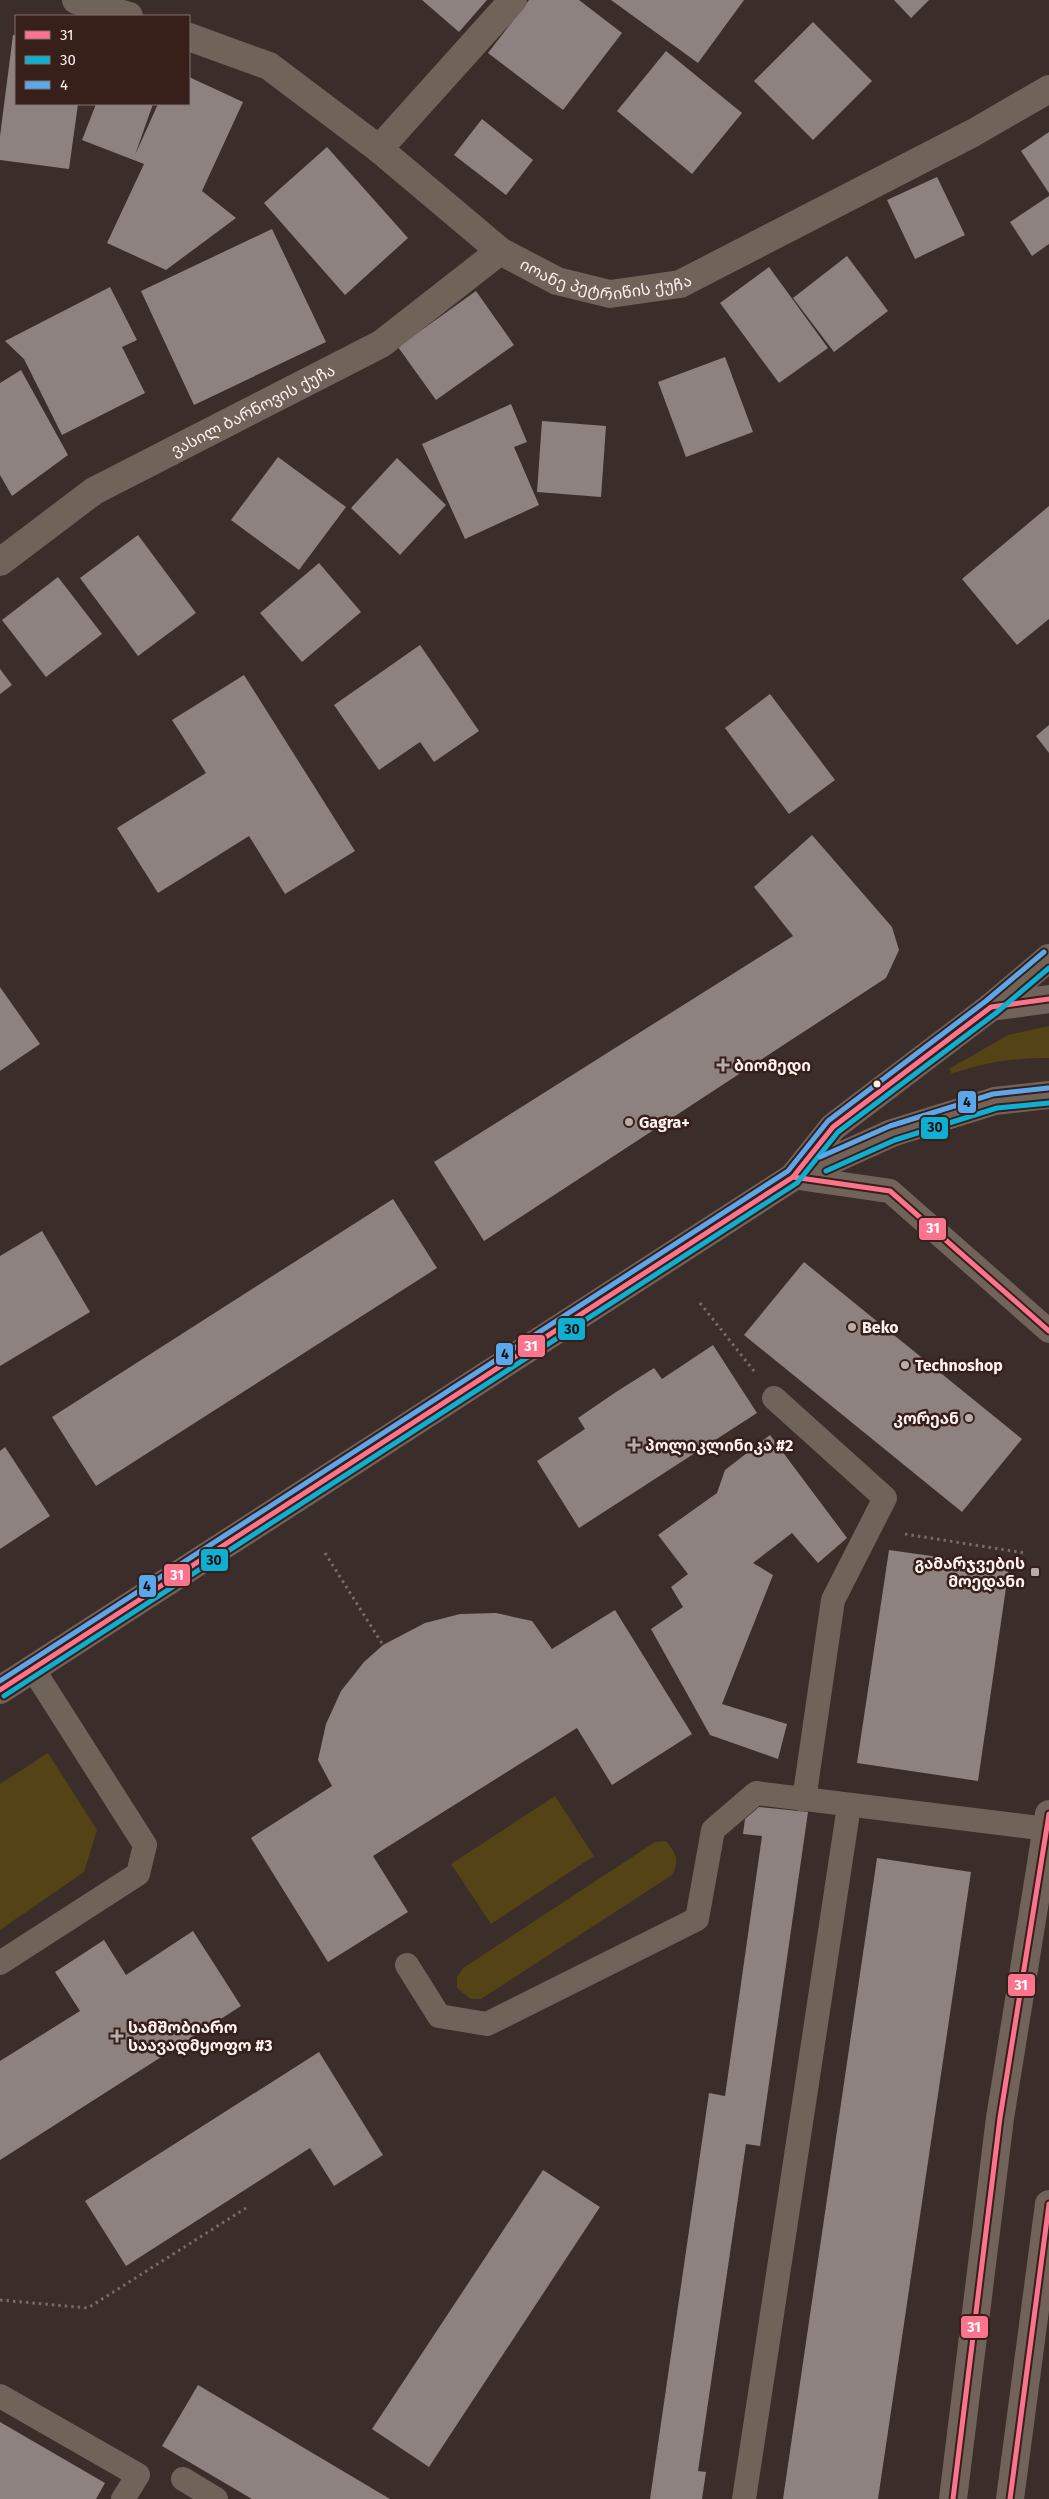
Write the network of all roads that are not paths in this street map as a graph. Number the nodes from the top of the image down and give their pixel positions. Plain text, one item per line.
1 (513, 0) edge
2 (86, 1) edge
3 (125, 15) edge
4 (190, 38) edge
5 (1049, 88) edge
6 (379, 149) junction
7 (500, 251) junction
8 (0, 562) edge
9 (1049, 958) edge
10 (1049, 999) edge
11 (992, 1007) junction
12 (1049, 1095) edge
13 (793, 1177) junction
14 (1049, 1331) edge
15 (774, 1398) road end
16 (33, 1669) junction
17 (0, 1690) edge
18 (804, 1800) junction
19 (849, 1806) junction
20 (1048, 1822) edge
21 (0, 1963) edge
22 (407, 1965) dead end
23 (1049, 2204) edge
24 (0, 2396) edge
25 (183, 2479) dead end
26 (124, 2499) edge
27 (216, 2499) edge
28 (744, 2499) edge
29 (952, 2499) edge
30 (1010, 2499) edge

1 - 6 street
2 - 3 street
4 - 6 street, იოანე პეტრიწის ქუჩა
5 - 7 street, იოანე პეტრიწის ქუჩა
6 - 7 street, იოანე პეტრიწის ქუჩა
7 - 8 street, ვასილ ბარნოვის ქუჩა
9 - 11 main road
10 - 11 main road
11 - 13 main road
12 - 13 main road
13 - 14 lane
13 - 16 main road
15 - 18 lane
16 - 17 main road
16 - 21 lane
18 - 19 lane
18 - 22 lane
19 - 20 lane
19 - 28 lane
20 - 29 main road
23 - 30 main road
24 - 26 lane
25 - 27 lane

